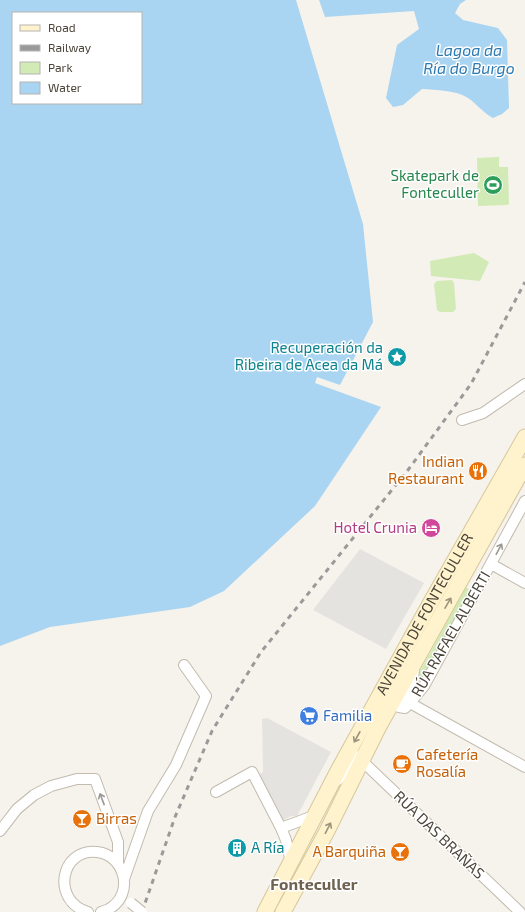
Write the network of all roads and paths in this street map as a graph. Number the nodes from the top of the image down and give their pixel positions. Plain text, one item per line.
1 (525, 384) edge
2 (462, 420) dead end
3 (525, 437) edge
4 (525, 456) edge
5 (525, 465) edge
6 (525, 501) edge
7 (471, 532) junction
8 (492, 564) junction
9 (525, 583) edge
10 (431, 602) junction
11 (416, 660) junction
12 (184, 665) dead end
13 (396, 697) junction
14 (410, 703) junction
15 (360, 758) junction
16 (525, 767) edge
17 (216, 792) dead end
18 (328, 792) junction
19 (316, 815) junction
20 (281, 828) junction
21 (0, 831) edge
22 (311, 860) junction
23 (118, 863) junction
24 (291, 863) junction
25 (124, 879) junction
26 (118, 904) edge
27 (88, 912) edge
28 (101, 912) edge
29 (142, 912) edge
30 (265, 912) edge
31 (283, 912) edge
32 (290, 912) edge
33 (520, 912) edge

1 - 2 street
3 - 7 main road, AVENIDA DE FONTECULLER
4 - 7 main road
11 -> 5 main road, AVENIDA DE FONTECULLER
8 -> 6 street, RÚA RAFAEL ALBERTI
7 - 10 main road, AVENIDA DE FONTECULLER
8 - 9 street, RÚA RAFAEL ALBERTI
8 - 14 street, RÚA RAFAEL ALBERTI
10 - 13 street
10 -> 18 main road, AVENIDA DE FONTECULLER
11 - 13 main road, AVENIDA DE FONTECULLER
11 - 14 street
12 - 25 street
13 - 14 street
13 - 15 street, AVENIDA DE FONTECULLER
13 - 15 main road, AVENIDA DE FONTECULLER
14 - 16 street
15 - 18 street, AVENIDA DE FONTECULLER
22 -> 15 main road, AVENIDA DE FONTECULLER
15 - 33 street, RÚA DAS BRAÑAS
17 - 20 street
18 - 19 main road, AVENIDA DE FONTECULLER
19 - 20 street
19 - 24 main road, AVENIDA DE FONTECULLER
20 - 24 street
23 -> 21 street
22 - 31 main road, AVENIDA DE FONTECULLER
22 - 32 street
23 - 25 street
23 - 27 street
24 - 30 main road, AVENIDA DE FONTECULLER
25 - 26 street
26 - 28 street
26 - 29 street, bridge

